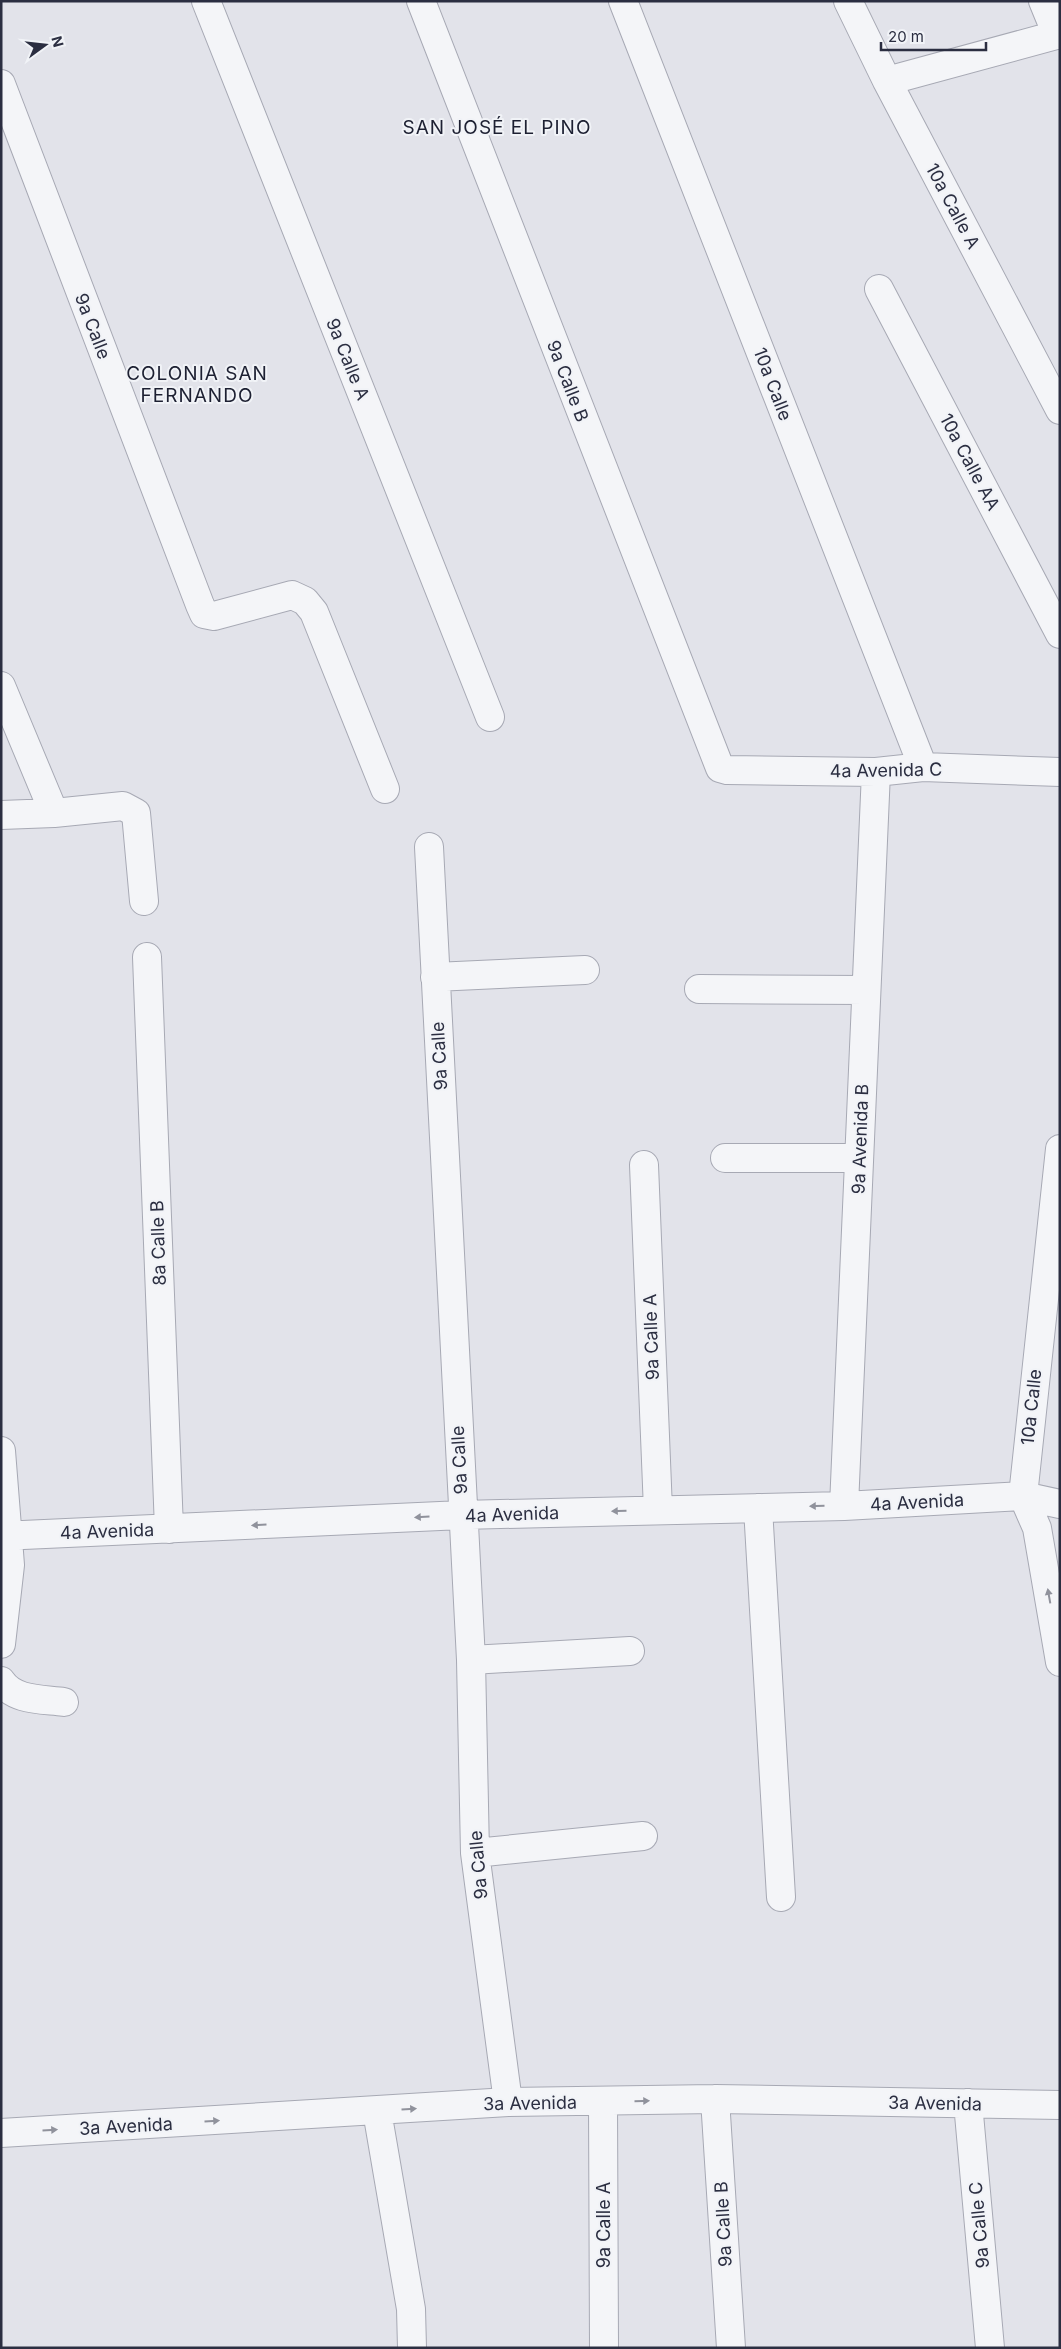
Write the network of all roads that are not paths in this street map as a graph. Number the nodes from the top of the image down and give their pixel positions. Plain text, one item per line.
1 (206, 1) edge
2 (421, 1) edge
3 (623, 1) edge
4 (848, 1) edge
5 (1043, 1) edge
6 (1058, 34) edge
7 (887, 81) junction
8 (1, 84) edge
9 (879, 289) dead end
10 (1060, 410) edge
11 (1060, 634) edge
12 (1, 686) edge
13 (490, 717) dead end
14 (716, 761) joint
15 (923, 767) junction
16 (876, 772) junction
17 (1060, 772) edge
18 (385, 789) dead end
19 (54, 813) junction
20 (1, 815) edge
21 (429, 847) dead end
22 (144, 901) dead end
23 (147, 957) dead end
24 (585, 970) dead end
25 (435, 977) junction
26 (699, 989) dead end
27 (866, 990) junction
28 (1060, 1149) edge
29 (725, 1158) dead end
30 (859, 1158) junction
31 (644, 1165) dead end
32 (1053, 1254) edge
33 (1, 1451) edge
34 (1023, 1496) junction
35 (1060, 1504) edge
36 (844, 1506) junction
37 (758, 1508) junction
38 (658, 1510) junction
39 (462, 1515) junction
40 (168, 1529) junction
41 (5, 1535) edge
42 (1, 1644) edge
43 (630, 1651) dead end
44 (470, 1660) junction
45 (1060, 1662) edge
46 (1, 1681) edge
47 (64, 1702) dead end
48 (643, 1836) dead end
49 (475, 1853) junction
50 (781, 1897) dead end
51 (715, 2100) junction
52 (508, 2102) junction
53 (603, 2102) junction
54 (968, 2103) junction
55 (1060, 2105) edge
56 (377, 2111) junction
57 (1, 2133) edge
58 (412, 2348) edge
59 (604, 2348) edge
60 (731, 2348) edge
61 (990, 2348) edge

1 - 13 street, 9a Calle A
2 - 14 street, 9a Calle B
3 - 15 street, 10a Calle
4 - 7 street, 10a Calle A
5 - 6 street
6 - 7 street
7 - 10 street, 10a Calle A
8 - 18 street, 9a Calle
9 - 11 street, 10a Calle AA
12 - 19 street
14 - 16 street, 4a Avenida C
15 - 16 street, 4a Avenida C
15 - 17 street, 4a Avenida C
16 - 27 street, 9a Avenida B
19 - 20 street
19 - 22 street
21 - 25 street, 9a Calle
23 - 40 street, 8a Calle B
24 - 25 street
25 - 39 street, 9a Calle
26 - 27 street
27 - 30 street, 9a Avenida B
28 - 32 street, 10a Calle
29 - 30 street
30 - 36 street, 9a Avenida B
31 - 38 street, 9a Calle A
32 - 34 street, 10a Calle
33 - 41 street
34 - 35 street, 4a Avenida
34 - 36 street, 4a Avenida
45 -> 34 street, 10a Calle
36 -> 37 street, 4a Avenida
37 - 38 street, 4a Avenida
37 - 50 street
38 -> 39 street, 4a Avenida
39 -> 40 street, 4a Avenida
39 - 44 street, 9a Calle
40 - 41 street, 4a Avenida
41 - 42 street
43 - 44 street
44 - 49 street, 9a Calle
46 - 47 street
48 - 49 street
49 - 52 street, 9a Calle
53 -> 51 street, 3a Avenida
51 - 54 street, 3a Avenida
51 - 60 street, 9a Calle B
52 - 53 street, 3a Avenida
56 -> 52 street, 3a Avenida
53 - 59 street, 9a Calle A
54 - 55 street, 3a Avenida
54 - 61 street, 9a Calle C
57 -> 56 street, 3a Avenida
56 - 58 street

